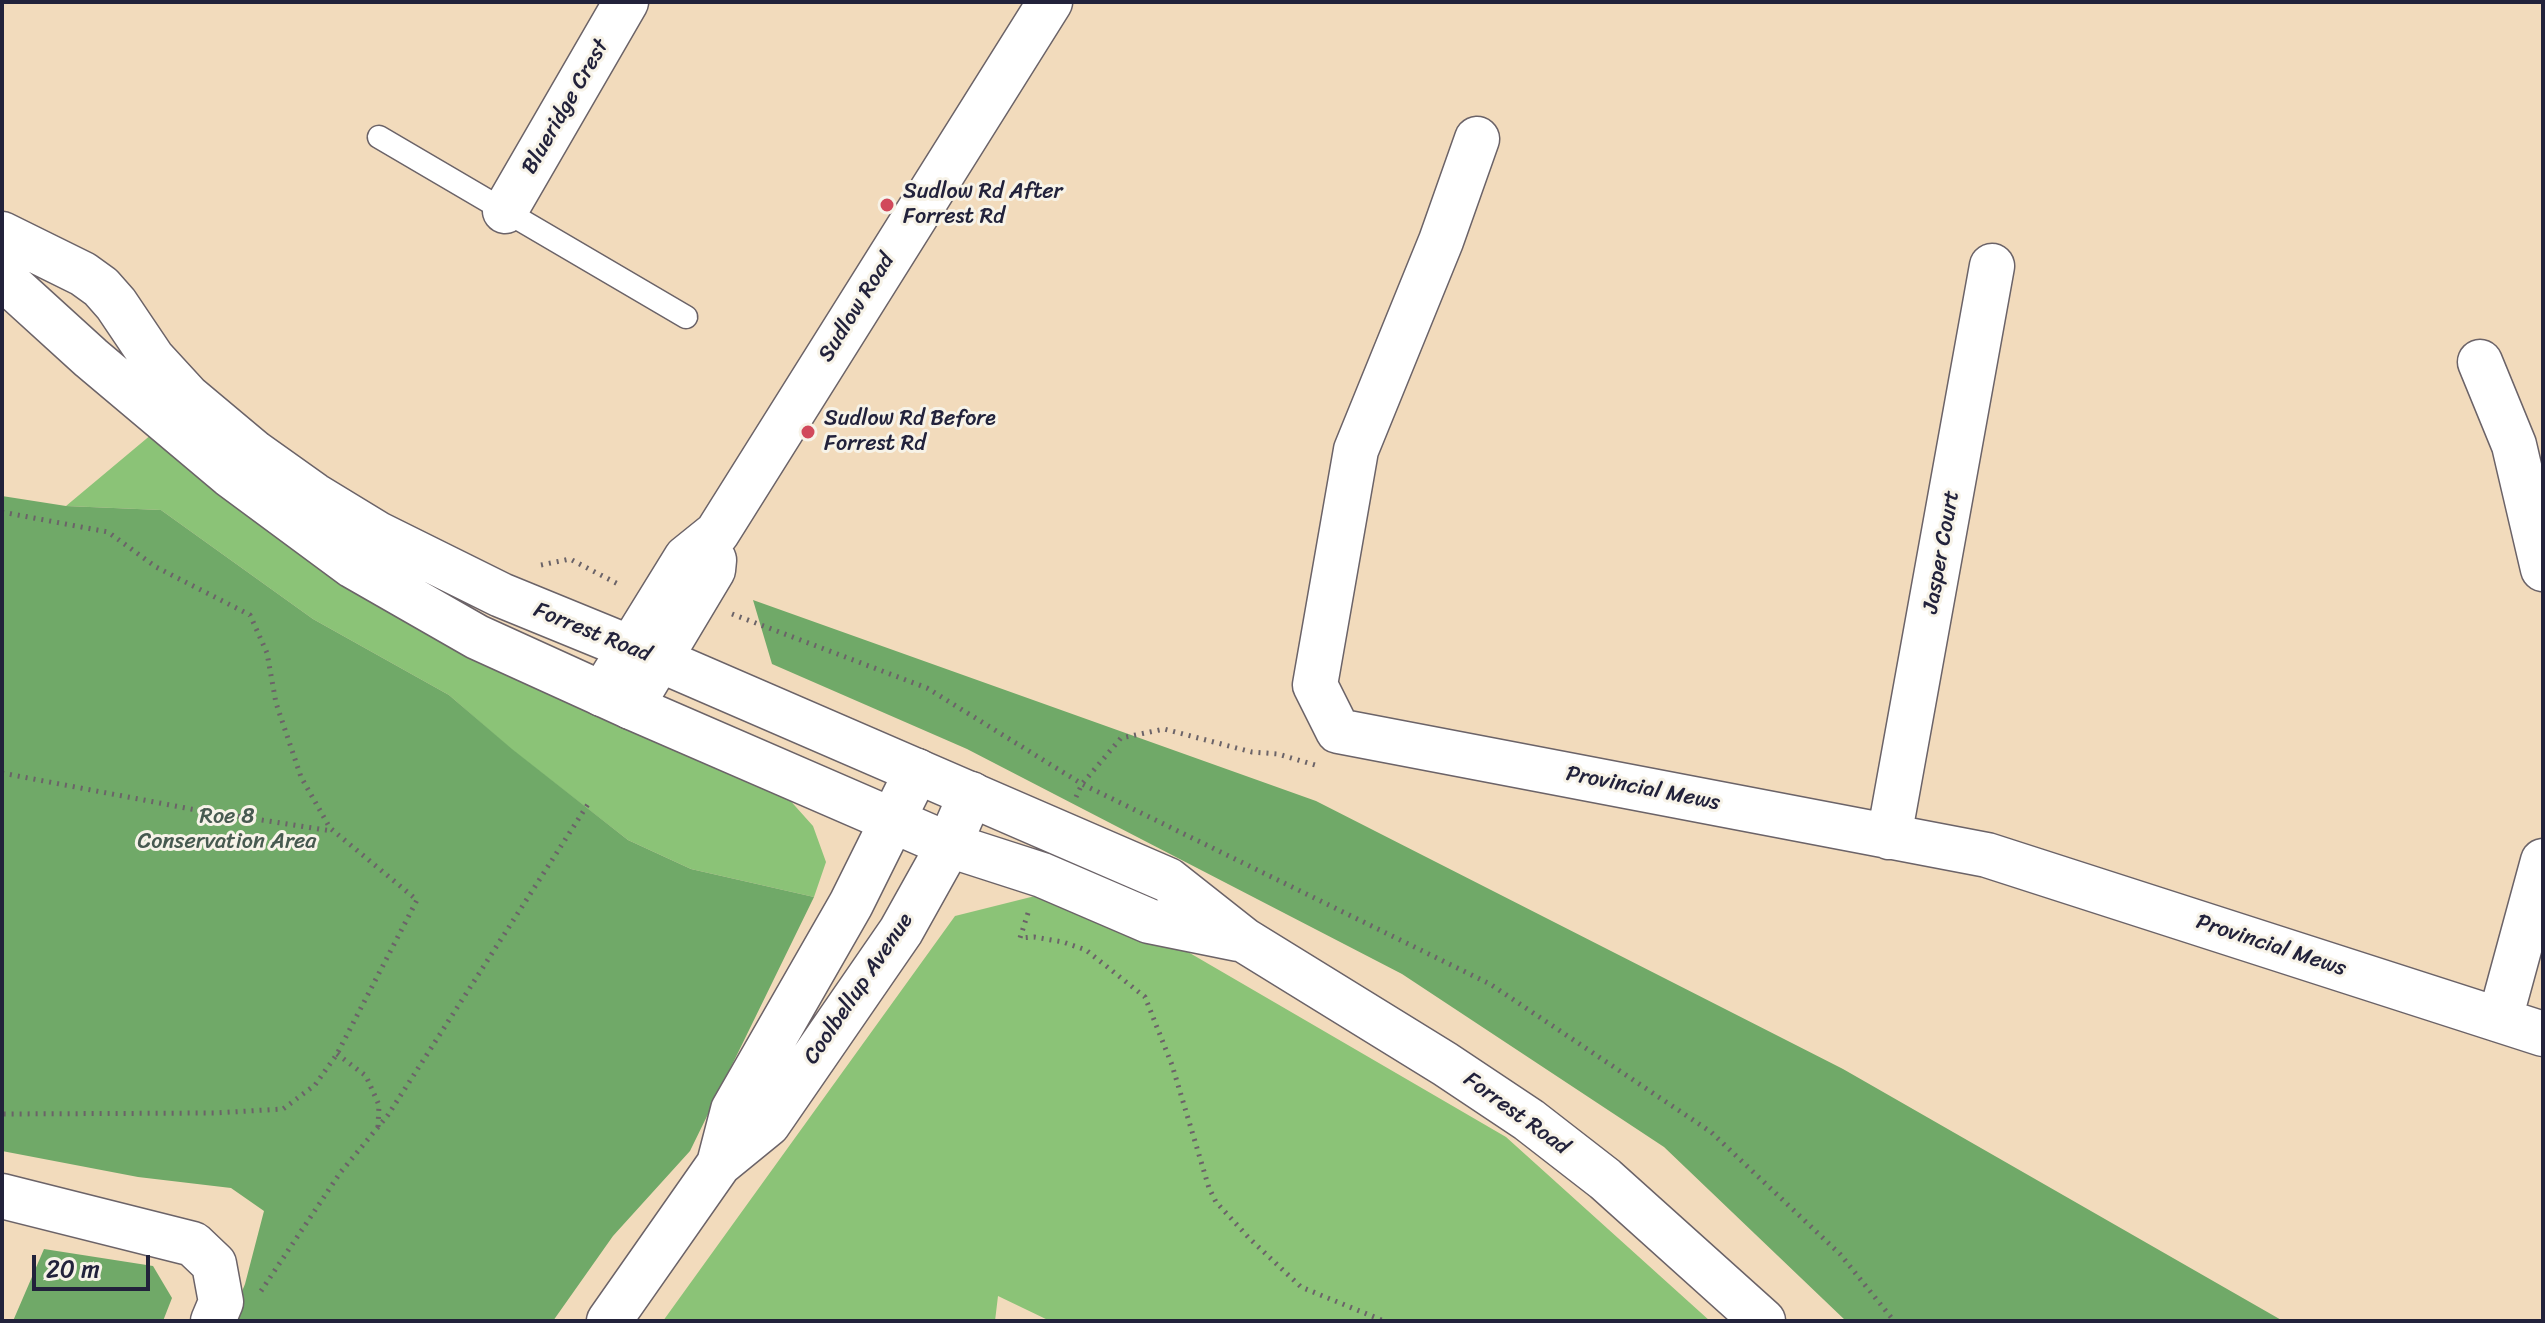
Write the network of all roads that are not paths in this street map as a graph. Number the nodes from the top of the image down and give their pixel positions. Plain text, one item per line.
1 (626, 2) edge
2 (1050, 2) edge
3 (379, 137) dead end
4 (1477, 139) dead end
5 (505, 211) junction
6 (2, 234) edge
7 (1992, 266) dead end
8 (2, 277) edge
9 (686, 317) dead end
10 (2480, 362) dead end
11 (2543, 569) edge
12 (644, 654) junction
13 (616, 700) junction
14 (917, 771) junction
15 (971, 794) junction
16 (892, 820) junction
17 (1889, 837) junction
18 (949, 845) junction
19 (2543, 861) edge
20 (1244, 940) junction
21 (2500, 1019) junction
22 (2543, 1034) edge
23 (719, 1164) junction
24 (2, 1196) edge
25 (213, 1321) edge
26 (609, 1321) edge
27 (1763, 1321) edge

1 - 5 street, Blueridge Crest
2 - 12 street, Sudlow Road
3 - 5 lane
4 - 17 street, Provincial Mews
5 - 9 lane
6 - 12 street, Forrest Road
7 - 17 street, Jasper Court
8 - 13 street, Forrest Road
10 - 11 street
12 - 13 street, Sudlow Road
12 - 14 street, Forrest Road
13 - 16 street, Forrest Road
14 - 15 street, Forrest Road
14 - 16 street, Coolbellup Avenue
15 - 18 street, Coolbellup Avenue
15 - 20 street, Forrest Road
16 - 18 street, Forrest Road
16 - 23 street, Coolbellup Avenue
17 - 21 street, Provincial Mews
18 - 20 street, Forrest Road
18 - 23 street, Coolbellup Avenue
19 - 21 street
20 - 27 street, Forrest Road
21 - 22 street, Provincial Mews
23 - 26 street, Coolbellup Avenue
24 - 25 street

